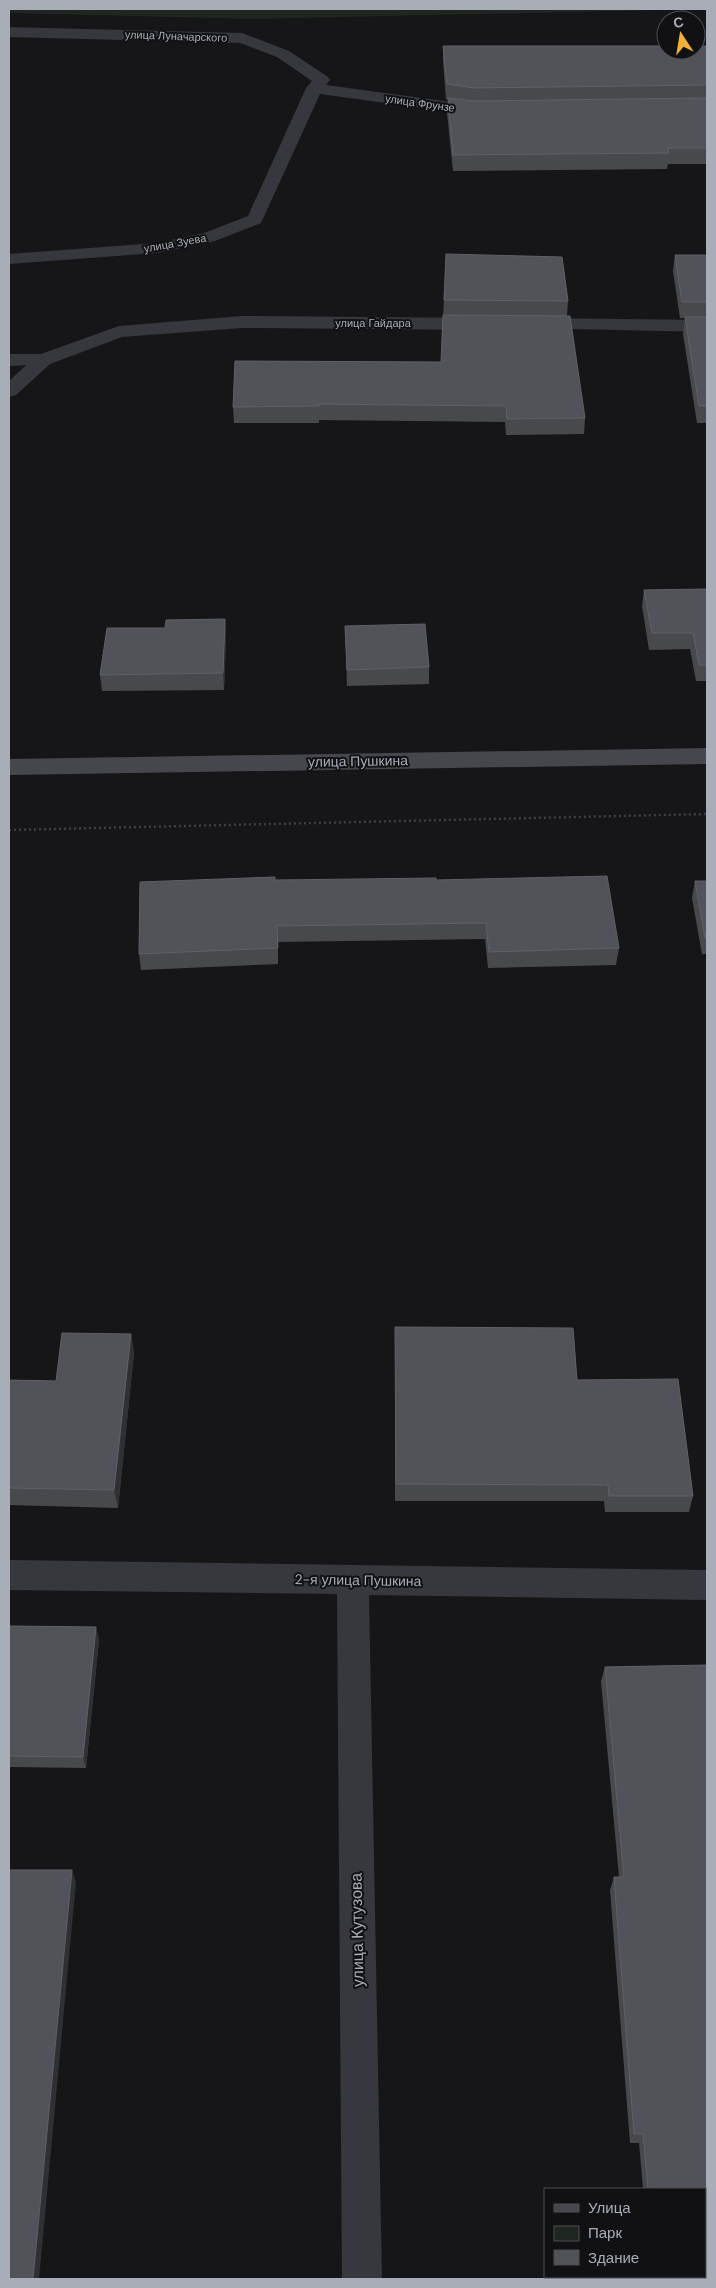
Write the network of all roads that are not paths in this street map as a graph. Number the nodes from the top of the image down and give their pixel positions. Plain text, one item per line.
1 (9, 32) edge
2 (314, 88) junction
3 (502, 110) edge
4 (9, 259) edge
5 (499, 324) edge
6 (519, 324) edge
7 (707, 326) edge
8 (9, 360) edge
9 (43, 360) junction
10 (9, 392) edge
11 (707, 756) edge
12 (9, 767) edge
13 (9, 1575) edge
14 (352, 1580) junction
15 (707, 1585) edge
16 (362, 2279) edge

1 - 2 street, улица Луначарского
2 - 3 street, улица Фрунзе
2 - 4 street, улица Зуева
5 - 9 street, улица Гайдара
6 - 7 street
8 - 9 street
9 - 10 street
11 - 12 street, улица Пушкина
13 - 14 street, 2-я улица Пушкина
14 - 15 street, 2-я улица Пушкина
14 - 16 street, улица Кутузова

